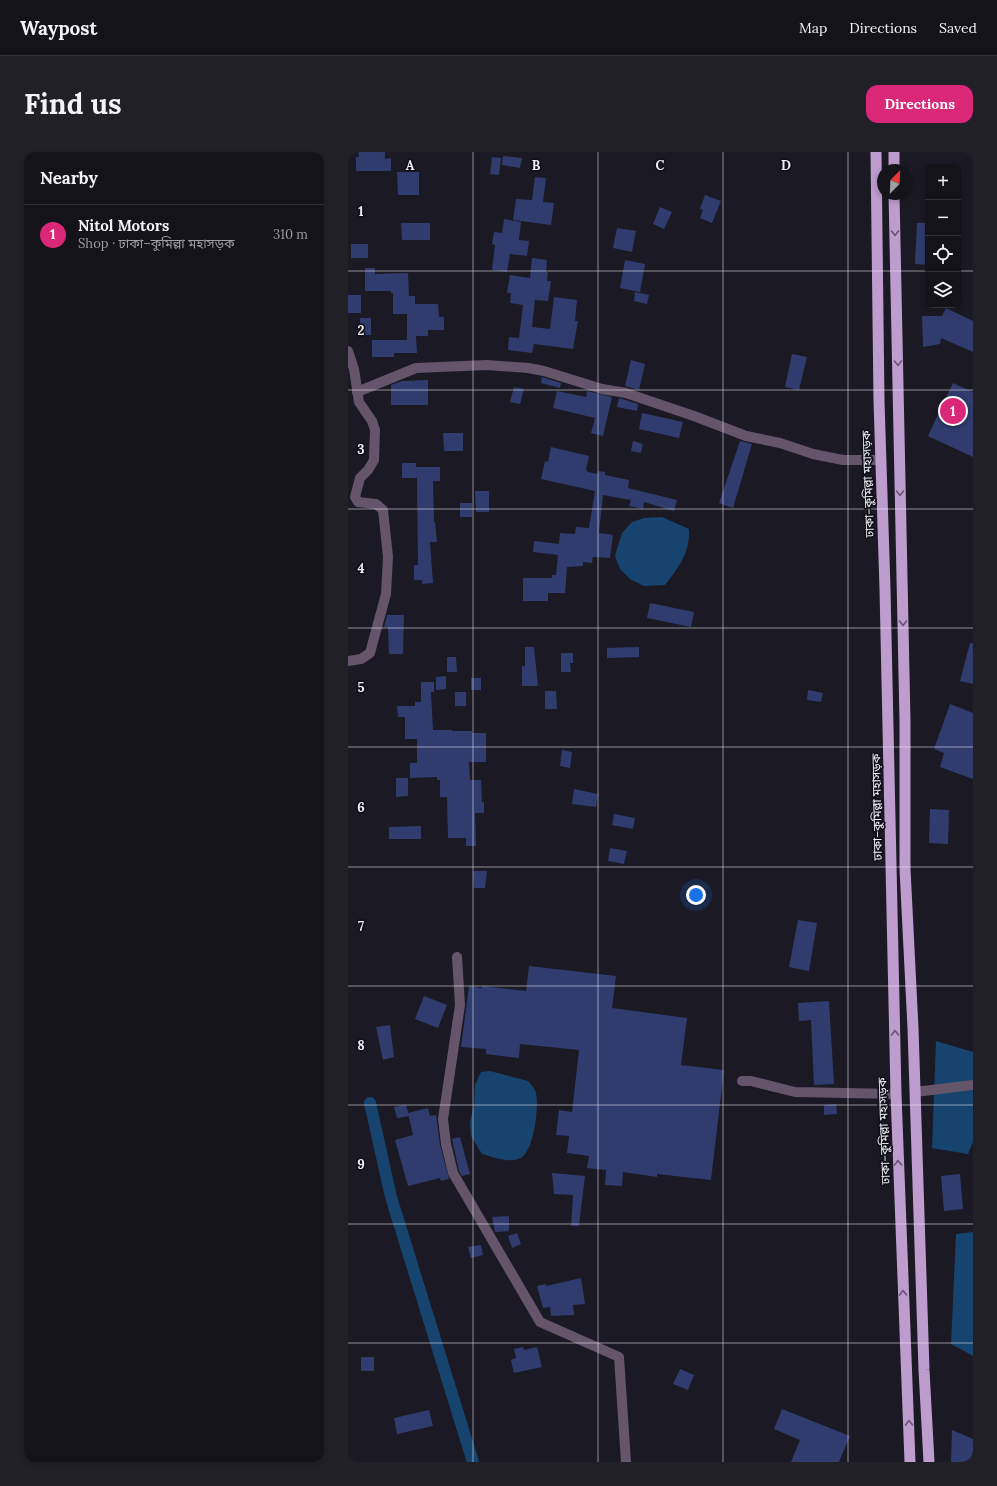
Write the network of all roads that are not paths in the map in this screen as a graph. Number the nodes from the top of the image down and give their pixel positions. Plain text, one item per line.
1 (876, 152) edge
2 (894, 152) edge
3 (894, 164) edge
4 (894, 200) edge
5 (348, 351) edge
6 (357, 392) junction
7 (880, 460) junction
8 (348, 661) edge
9 (457, 957) dead end
10 (742, 1081) dead end
11 (973, 1086) edge
12 (915, 1092) junction
13 (896, 1094) junction
14 (626, 1462) edge
15 (910, 1462) edge
16 (929, 1462) edge

1 - 7 highway, ঢাকা–কুমিল্লা মহাসড়ক
2 - 3 highway
4 -> 12 highway
5 - 6 street
6 - 7 street
6 - 8 street
13 -> 7 highway, ঢাকা–কুমিল্লা মহাসড়ক
9 - 14 street
10 - 13 street
11 - 12 street
12 - 16 highway
15 -> 13 highway, ঢাকা–কুমিল্লা মহাসড়ক

